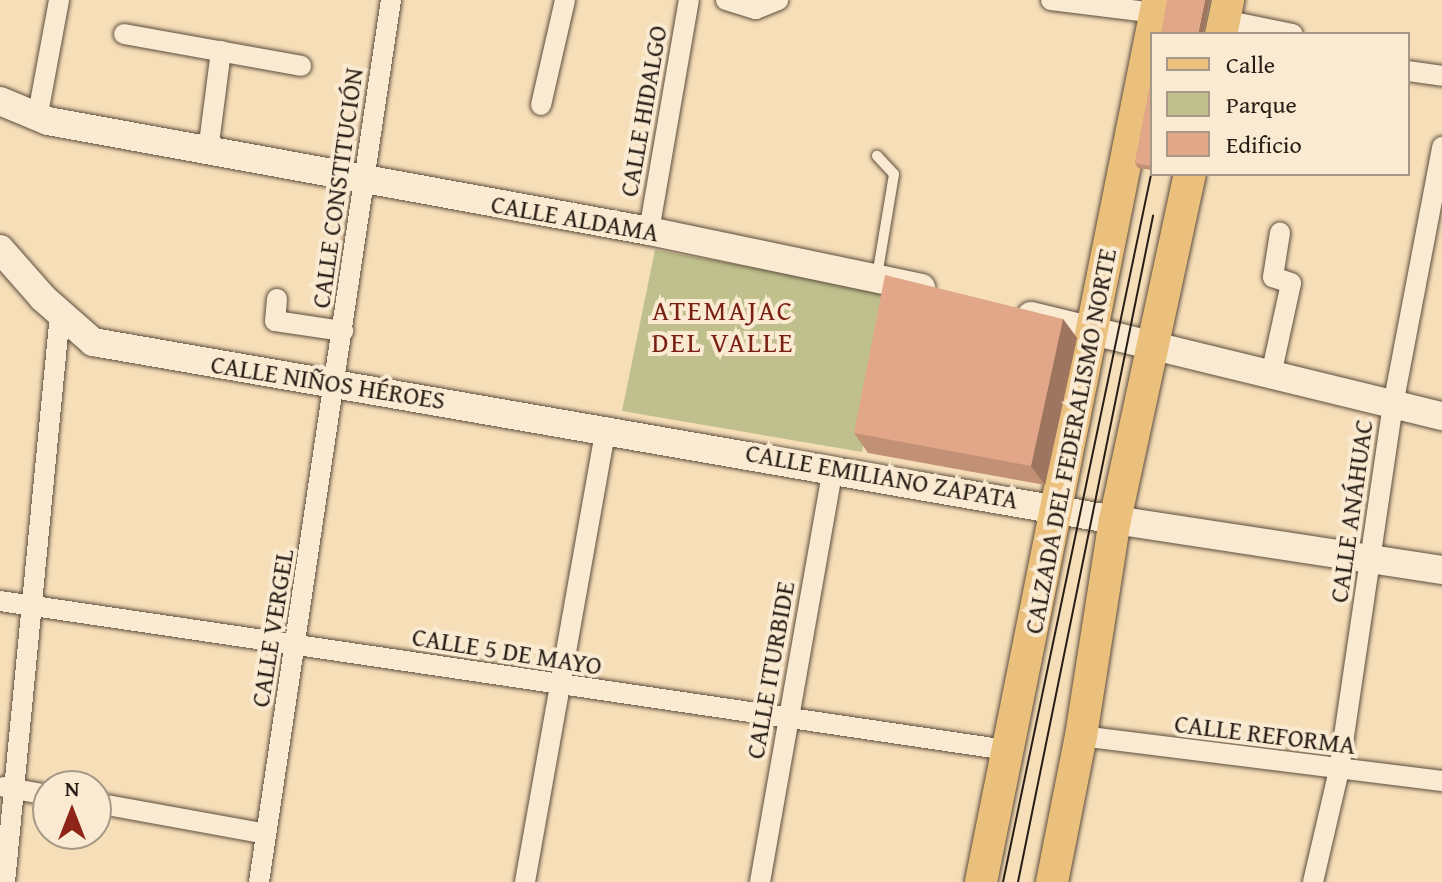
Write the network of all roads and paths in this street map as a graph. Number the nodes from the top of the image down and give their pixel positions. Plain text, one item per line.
1 (59, 0) edge
2 (391, 0) edge
3 (565, 0) edge
4 (689, 0) edge
5 (726, 0) edge
6 (778, 0) edge
7 (1051, 0) edge
8 (1157, 7) edge
9 (1224, 18) edge
10 (1152, 32) edge
11 (1284, 32) edge
12 (124, 34) dead end
13 (1150, 42) edge
14 (221, 51) junction
15 (301, 66) dead end
16 (1410, 71) edge
17 (1442, 76) edge
18 (0, 101) edge
19 (541, 105) dead end
20 (37, 119) junction
21 (1442, 147) edge
22 (208, 151) junction
23 (877, 156) dead end
24 (1190, 176) edge
25 (363, 181) junction
26 (649, 231) junction
27 (1280, 233) dead end
28 (0, 249) edge
29 (0, 277) edge
30 (876, 278) junction
31 (944, 293) edge
32 (277, 299) dead end
33 (51, 306) junction
34 (1003, 309) edge
35 (343, 331) junction
36 (1092, 333) junction
37 (1149, 349) junction
38 (1271, 375) junction
39 (336, 383) junction
40 (1393, 405) junction
41 (1442, 416) edge
42 (606, 427) junction
43 (833, 467) junction
44 (1057, 506) junction
45 (1115, 520) junction
46 (1371, 559) junction
47 (1442, 570) edge
48 (0, 601) edge
49 (32, 606) junction
50 (296, 645) junction
51 (559, 685) junction
52 (786, 719) junction
53 (1081, 736) junction
54 (1007, 750) junction
55 (1339, 770) junction
56 (1442, 781) edge
57 (7, 788) edge
58 (32, 792) edge
59 (112, 806) edge
60 (266, 834) junction
61 (5, 882) edge
62 (259, 882) edge
63 (525, 882) edge
64 (760, 882) edge
65 (981, 882) edge
66 (1052, 882) edge
67 (1313, 882) edge

1 - 20 street
2 - 25 street, CALLE CONSTITUCIÓN
3 - 19 street
4 - 26 street, CALLE HIDALGO
5 - 6 street
7 - 8 street
8 - 10 main road, CALZADA DEL FEDERALISMO NORTE
9 - 11 street
12 - 14 street
13 - 36 main road, CALZADA DEL FEDERALISMO NORTE
14 - 15 street
14 - 22 street
16 - 17 street
18 - 20 street, CALLE ALDAMA
20 - 22 street, CALLE ALDAMA
21 - 40 street, CALLE ANÁHUAC
22 - 25 street, CALLE ALDAMA
23 - 30 lane
24 - 37 main road
25 - 26 street, CALLE ALDAMA
25 - 35 street, CALLE CONSTITUCIÓN
26 - 30 street, CALLE ALDAMA
27 - 38 street
28 - 33 street
29 - 33 street
30 - 31 street, CALLE ALDAMA
32 - 35 street
33 - 39 street, CALLE NIÑOS HÉROES
33 - 49 street
34 - 36 street
35 - 39 street, CALLE CONSTITUCIÓN
36 - 37 street
36 - 44 main road, CALZADA DEL FEDERALISMO NORTE
37 - 38 street
37 - 45 main road
38 - 40 street
39 - 42 street, CALLE NIÑOS HÉROES
39 - 50 street, CALLE VERGEL
40 - 41 street
40 - 46 street, CALLE ANÁHUAC
42 - 43 street, CALLE EMILIANO ZAPATA
42 - 51 street
43 - 44 street, CALLE EMILIANO ZAPATA
43 - 52 street, CALLE ITURBIDE
44 - 45 street, CALLE EMILIANO ZAPATA
44 - 54 main road, CALZADA DEL FEDERALISMO NORTE
45 - 46 street, CALLE EMILIANO ZAPATA
45 - 53 main road
46 - 47 street, CALLE EMILIANO ZAPATA
46 - 55 street, CALLE ANÁHUAC
48 - 49 street, CALLE 5 DE MAYO
49 - 50 street, CALLE 5 DE MAYO
49 - 57 street
50 - 51 street, CALLE 5 DE MAYO
50 - 60 street, CALLE VERGEL
51 - 52 street, CALLE 5 DE MAYO
51 - 63 street
52 - 54 street, CALLE 5 DE MAYO
52 - 64 street, CALLE ITURBIDE
53 - 55 street, CALLE REFORMA
53 - 66 main road
54 - 65 main road, CALZADA DEL FEDERALISMO NORTE
55 - 56 street, CALLE REFORMA
55 - 67 street, CALLE ANÁHUAC
57 - 58 street
57 - 61 street
59 - 60 street
60 - 62 street, CALLE VERGEL

